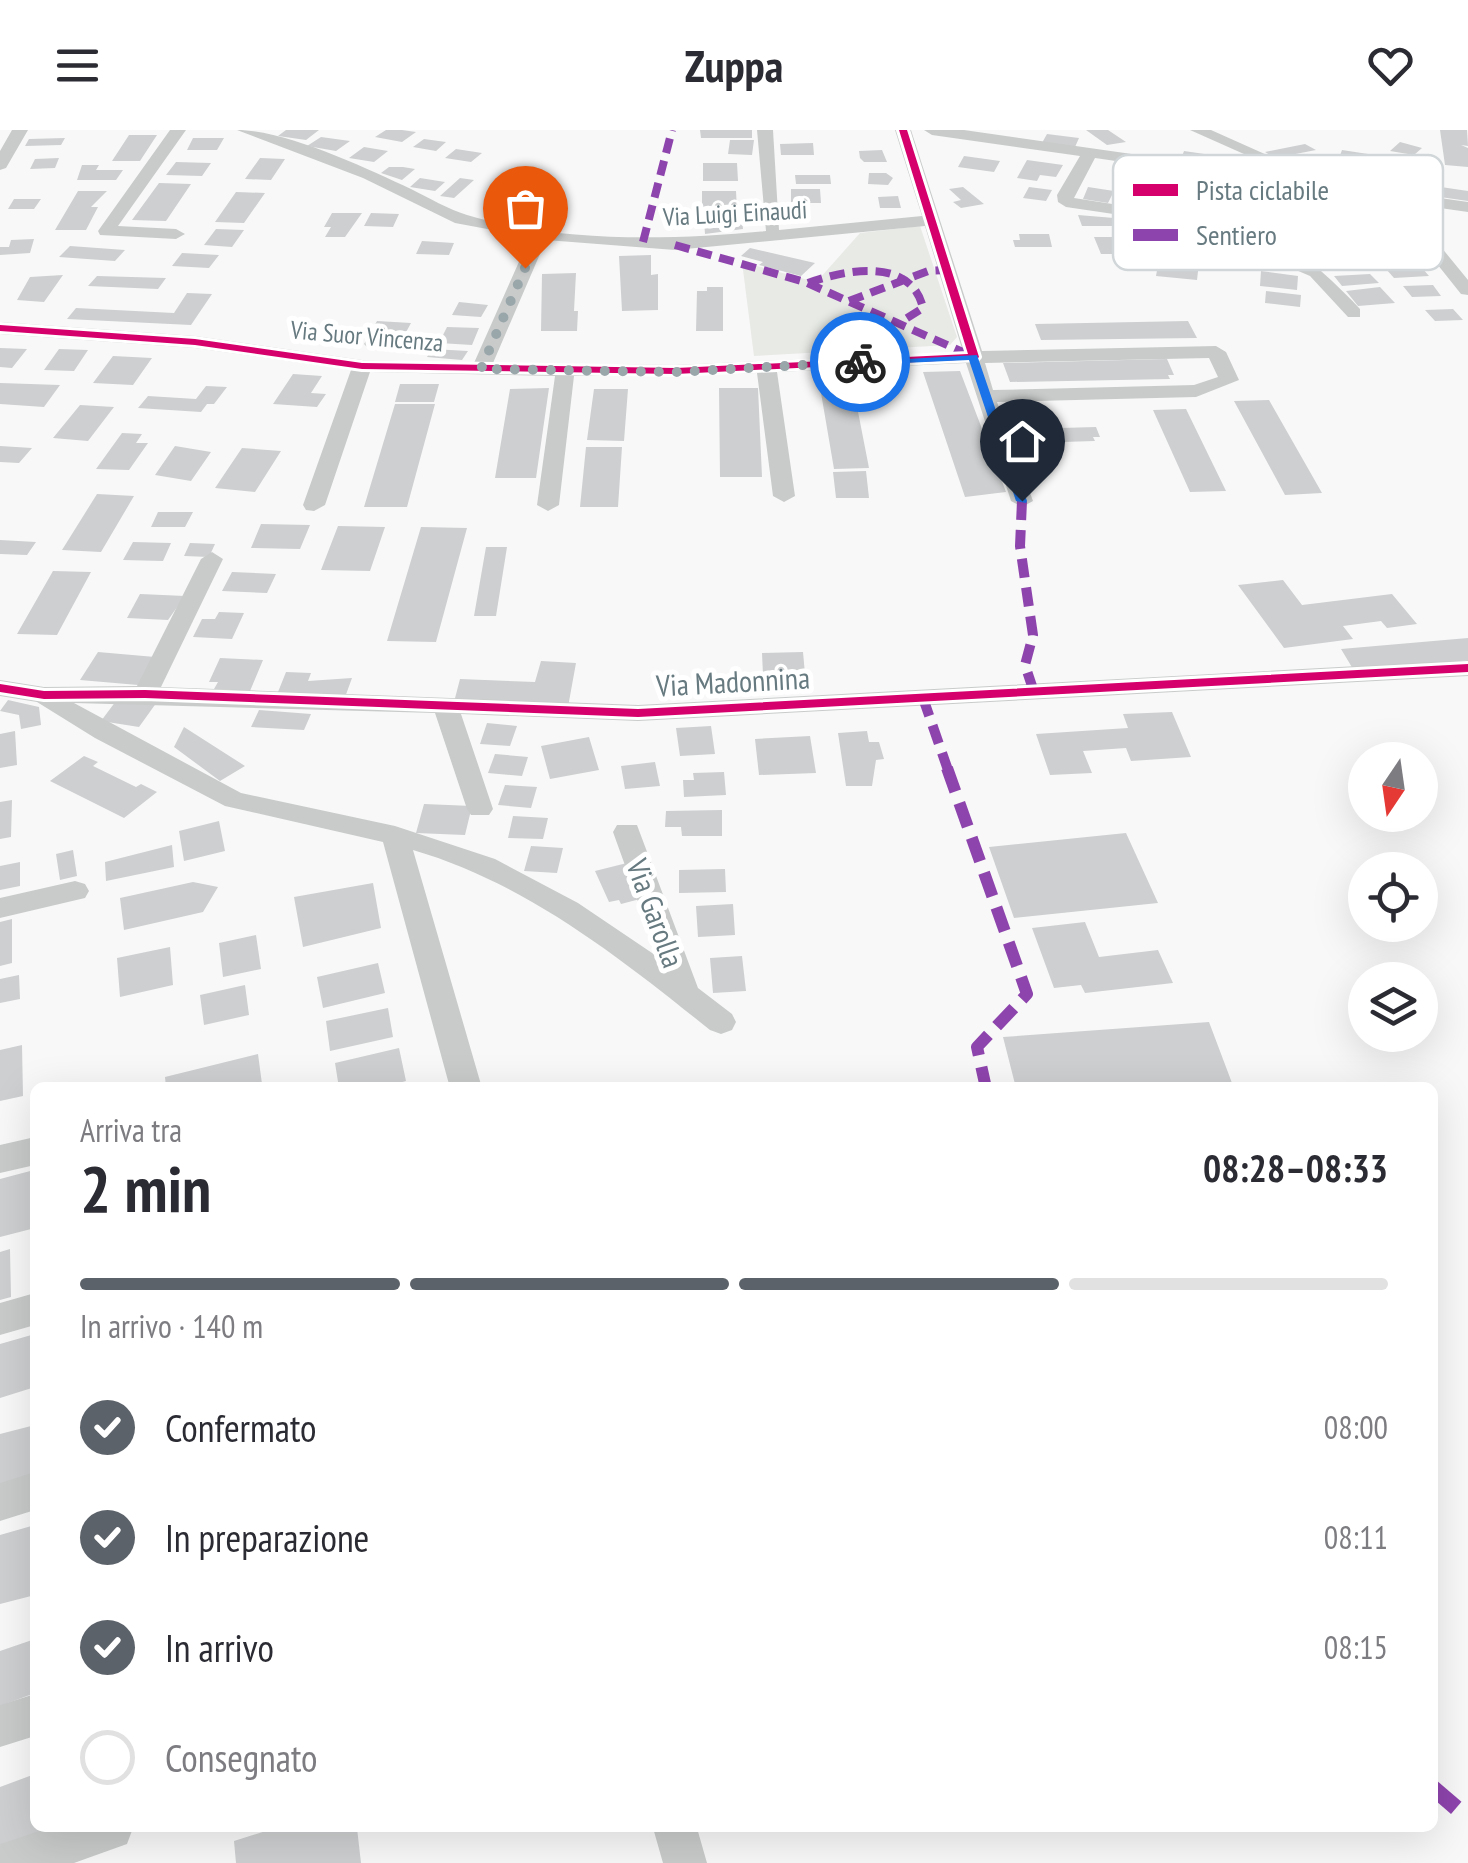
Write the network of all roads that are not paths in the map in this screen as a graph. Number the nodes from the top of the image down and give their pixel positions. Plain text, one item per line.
1 (20, 130) edge
2 (178, 130) edge
3 (245, 130) edge
4 (765, 130) edge
5 (903, 130) edge
6 (932, 130) edge
7 (1075, 130) edge
8 (1198, 130) edge
9 (1090, 153) junction
10 (1257, 155) edge
11 (1110, 156) junction
12 (1113, 156) edge
13 (0, 165) edge
14 (1443, 204) edge
15 (1468, 208) edge
16 (1113, 211) edge
17 (932, 220) junction
18 (772, 228) dead end
19 (176, 234) dead end
20 (540, 234) junction
21 (1443, 261) edge
22 (1311, 270) edge
23 (1466, 290) edge
24 (1354, 313) dead end
25 (0, 328) edge
26 (974, 357) junction
27 (362, 366) junction
28 (766, 366) junction
29 (481, 369) junction
30 (565, 370) junction
31 (986, 396) junction
32 (784, 496) dead end
33 (1022, 501) dead end
34 (314, 505) dead end
35 (548, 505) dead end
36 (212, 559) dead end
37 (1468, 668) edge
38 (0, 688) edge
39 (44, 694) junction
40 (145, 694) junction
41 (446, 707) junction
42 (480, 810) dead end
43 (627, 832) dead end
44 (395, 836) junction
45 (75, 891) dead end
46 (0, 908) edge
47 (686, 995) junction
48 (720, 1022) dead end
49 (464, 1082) edge
50 (30, 1152) edge
51 (0, 1159) edge
52 (30, 1310) edge
53 (0, 1319) edge
54 (30, 1493) edge
55 (0, 1502) edge
56 (30, 1717) edge
57 (0, 1726) edge
58 (99, 1832) edge
59 (676, 1832) edge
60 (9, 1863) edge
61 (685, 1863) edge

1 - 13 street
2 - 19 street
3 - 20 street, Via Luigi Einaudi
4 - 18 street
5 - 17 street
6 - 9 street
7 - 11 street
8 - 10 street
9 - 11 street
9 - 16 street
11 - 12 street
14 - 15 street
17 - 20 street, Via Luigi Einaudi
17 - 26 street
20 - 29 street
21 - 23 street
22 - 24 street
25 - 27 street, Via Suor Vincenza
26 - 28 street, Via Suor Vincenza
26 - 31 street
26 - 31 street, Via Suor Vincenza
27 - 29 street, Via Suor Vincenza
27 - 34 street, Via Suor Vincenza
28 - 30 street, Via Suor Vincenza
28 - 32 street
29 - 30 street, Via Suor Vincenza
30 - 35 street
31 - 33 street
36 - 40 street
37 - 41 street, Via Madonnina
38 - 39 street, Via Madonnina
39 - 40 street, Via Madonnina
39 - 44 street
40 - 41 street, Via Madonnina
41 - 42 street
43 - 47 street, Via Garolla
44 - 47 street
44 - 49 street
45 - 46 street
47 - 48 street
50 - 51 street
52 - 53 street
54 - 55 street
56 - 57 street
58 - 60 street
59 - 61 street

